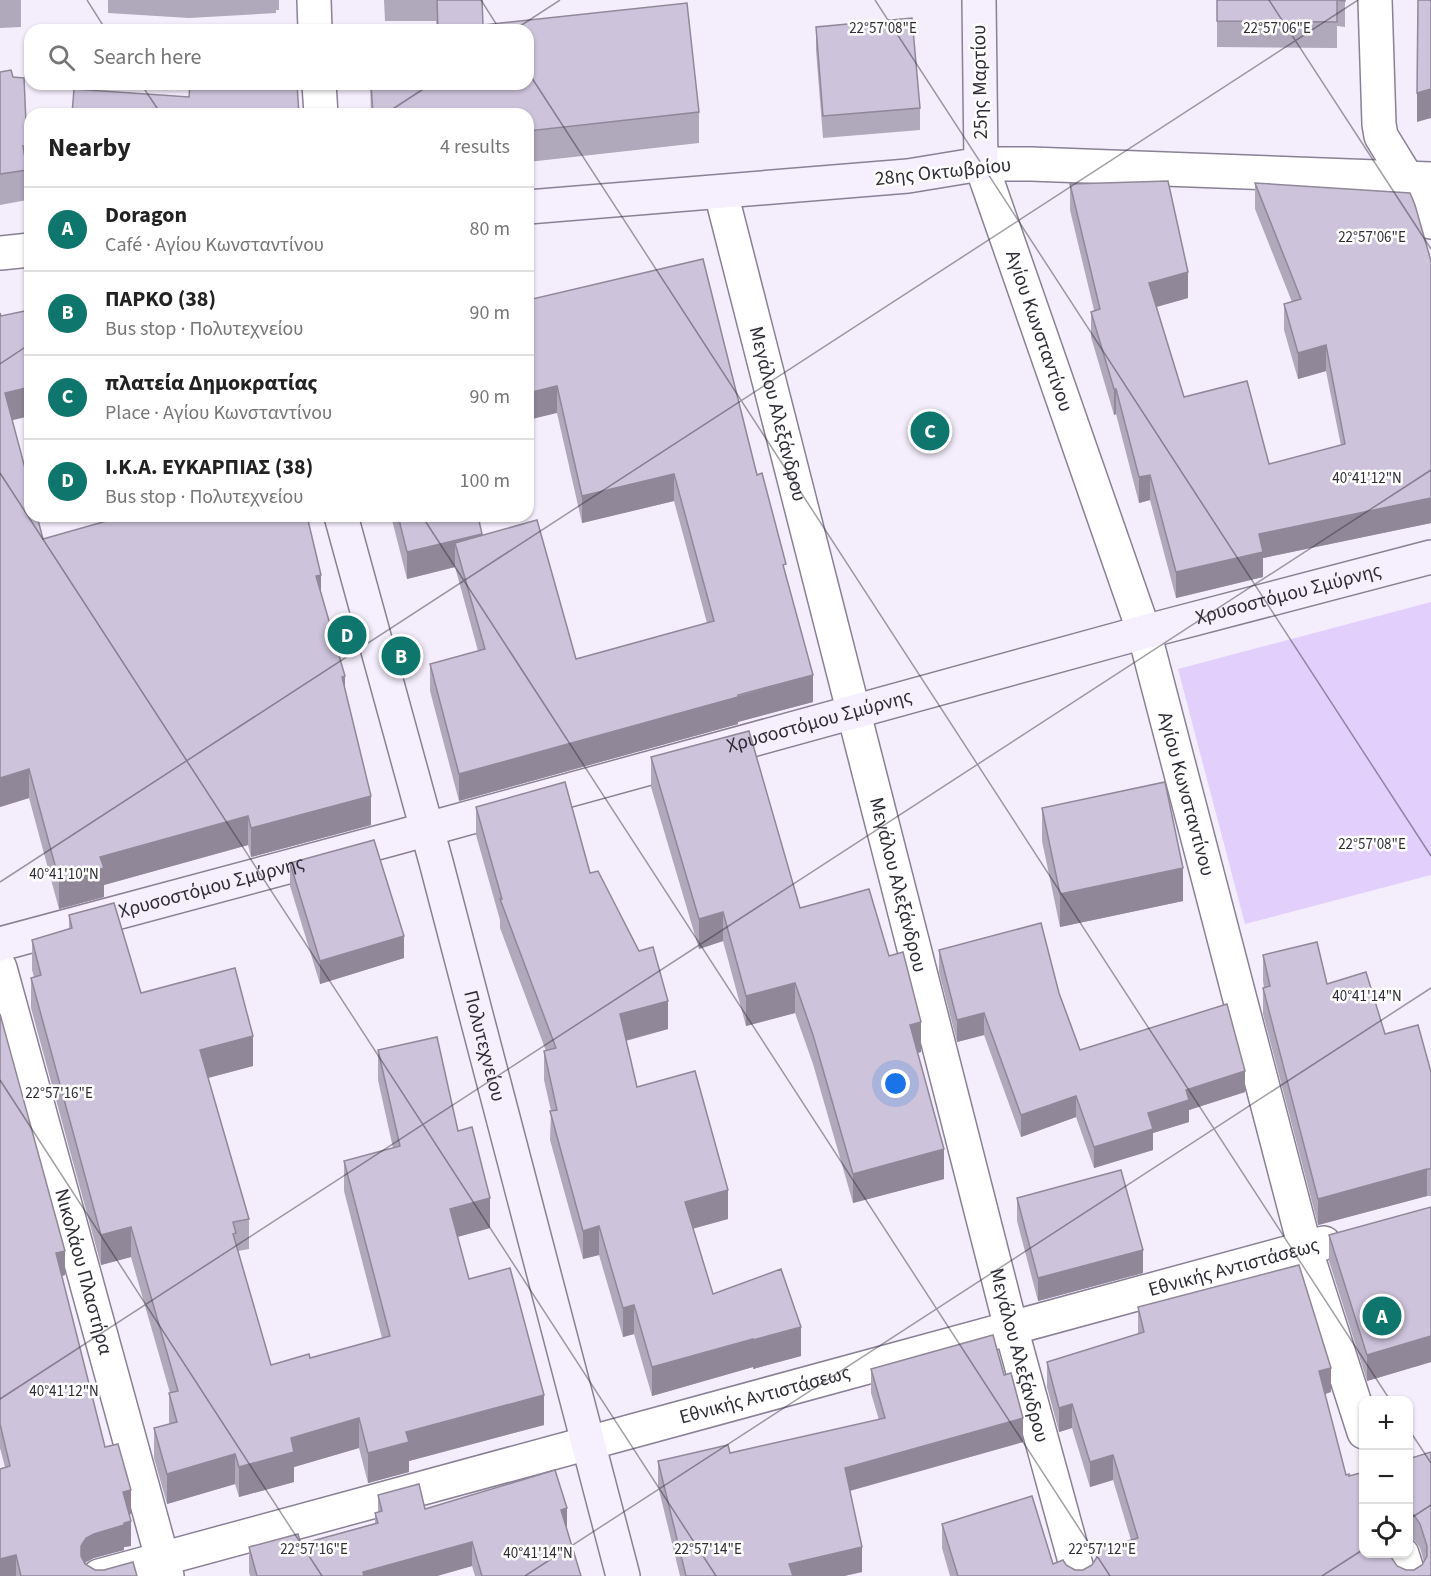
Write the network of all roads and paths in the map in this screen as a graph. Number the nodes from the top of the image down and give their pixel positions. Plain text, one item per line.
1 (314, 0) edge
2 (979, 0) edge
3 (1375, 0) edge
4 (315, 24) edge
5 (319, 90) edge
6 (321, 108) edge
7 (981, 164) junction
8 (1418, 179) edge
9 (721, 193) junction
10 (534, 207) edge
11 (1431, 222) edge
12 (24, 251) edge
13 (0, 253) edge
14 (342, 522) edge
15 (1431, 558) edge
16 (1144, 632) junction
17 (853, 712) junction
18 (426, 829) junction
19 (0, 944) edge
20 (0, 968) edge
21 (1351, 1236) edge
22 (1305, 1248) junction
23 (1011, 1328) junction
24 (1359, 1416) edge
25 (587, 1443) junction
26 (1403, 1558) edge
27 (165, 1567) edge
28 (99, 1576) edge
29 (623, 1576) edge
30 (1079, 1576) edge
31 (1409, 1576) edge

1 - 4 street
2 - 7 street, 25ης Μαρτίου
3 - 8 street
5 - 6 street
7 - 8 street, 28ης Οκτωβρίου
7 - 9 street, 28ης Οκτωβρίου
7 - 16 street, Αγίου Κωνσταντίνου
8 - 11 street
9 - 10 street, 28ης Οκτωβρίου
9 - 17 street, Μεγάλου Αλεξάνδρου
12 - 13 street
14 - 18 street, Πολυτεχνείου
15 - 16 street, Χρυσοστόμου Σμύρνης
16 - 17 street, Χρυσοστόμου Σμύρνης
16 - 22 street, Αγίου Κωνσταντίνου
17 - 18 street, Χρυσοστόμου Σμύρνης
17 - 23 street, Μεγάλου Αλεξάνδρου
18 - 19 street, Χρυσοστόμου Σμύρνης
18 - 25 street, Πολυτεχνείου
20 - 27 street, Νικολάου Πλαστήρα
21 - 22 street, Εθνικής Αντιστάσεως
22 - 23 street, Εθνικής Αντιστάσεως
22 - 24 street, Αγίου Κωνσταντίνου
23 - 25 street, Εθνικής Αντιστάσεως
23 - 30 street, Μεγάλου Αλεξάνδρου
25 - 27 street, Εθνικής Αντιστάσεως
25 - 29 street, Πολυτεχνείου
26 - 31 street
27 - 28 street, Εθνικής Αντιστάσεως

